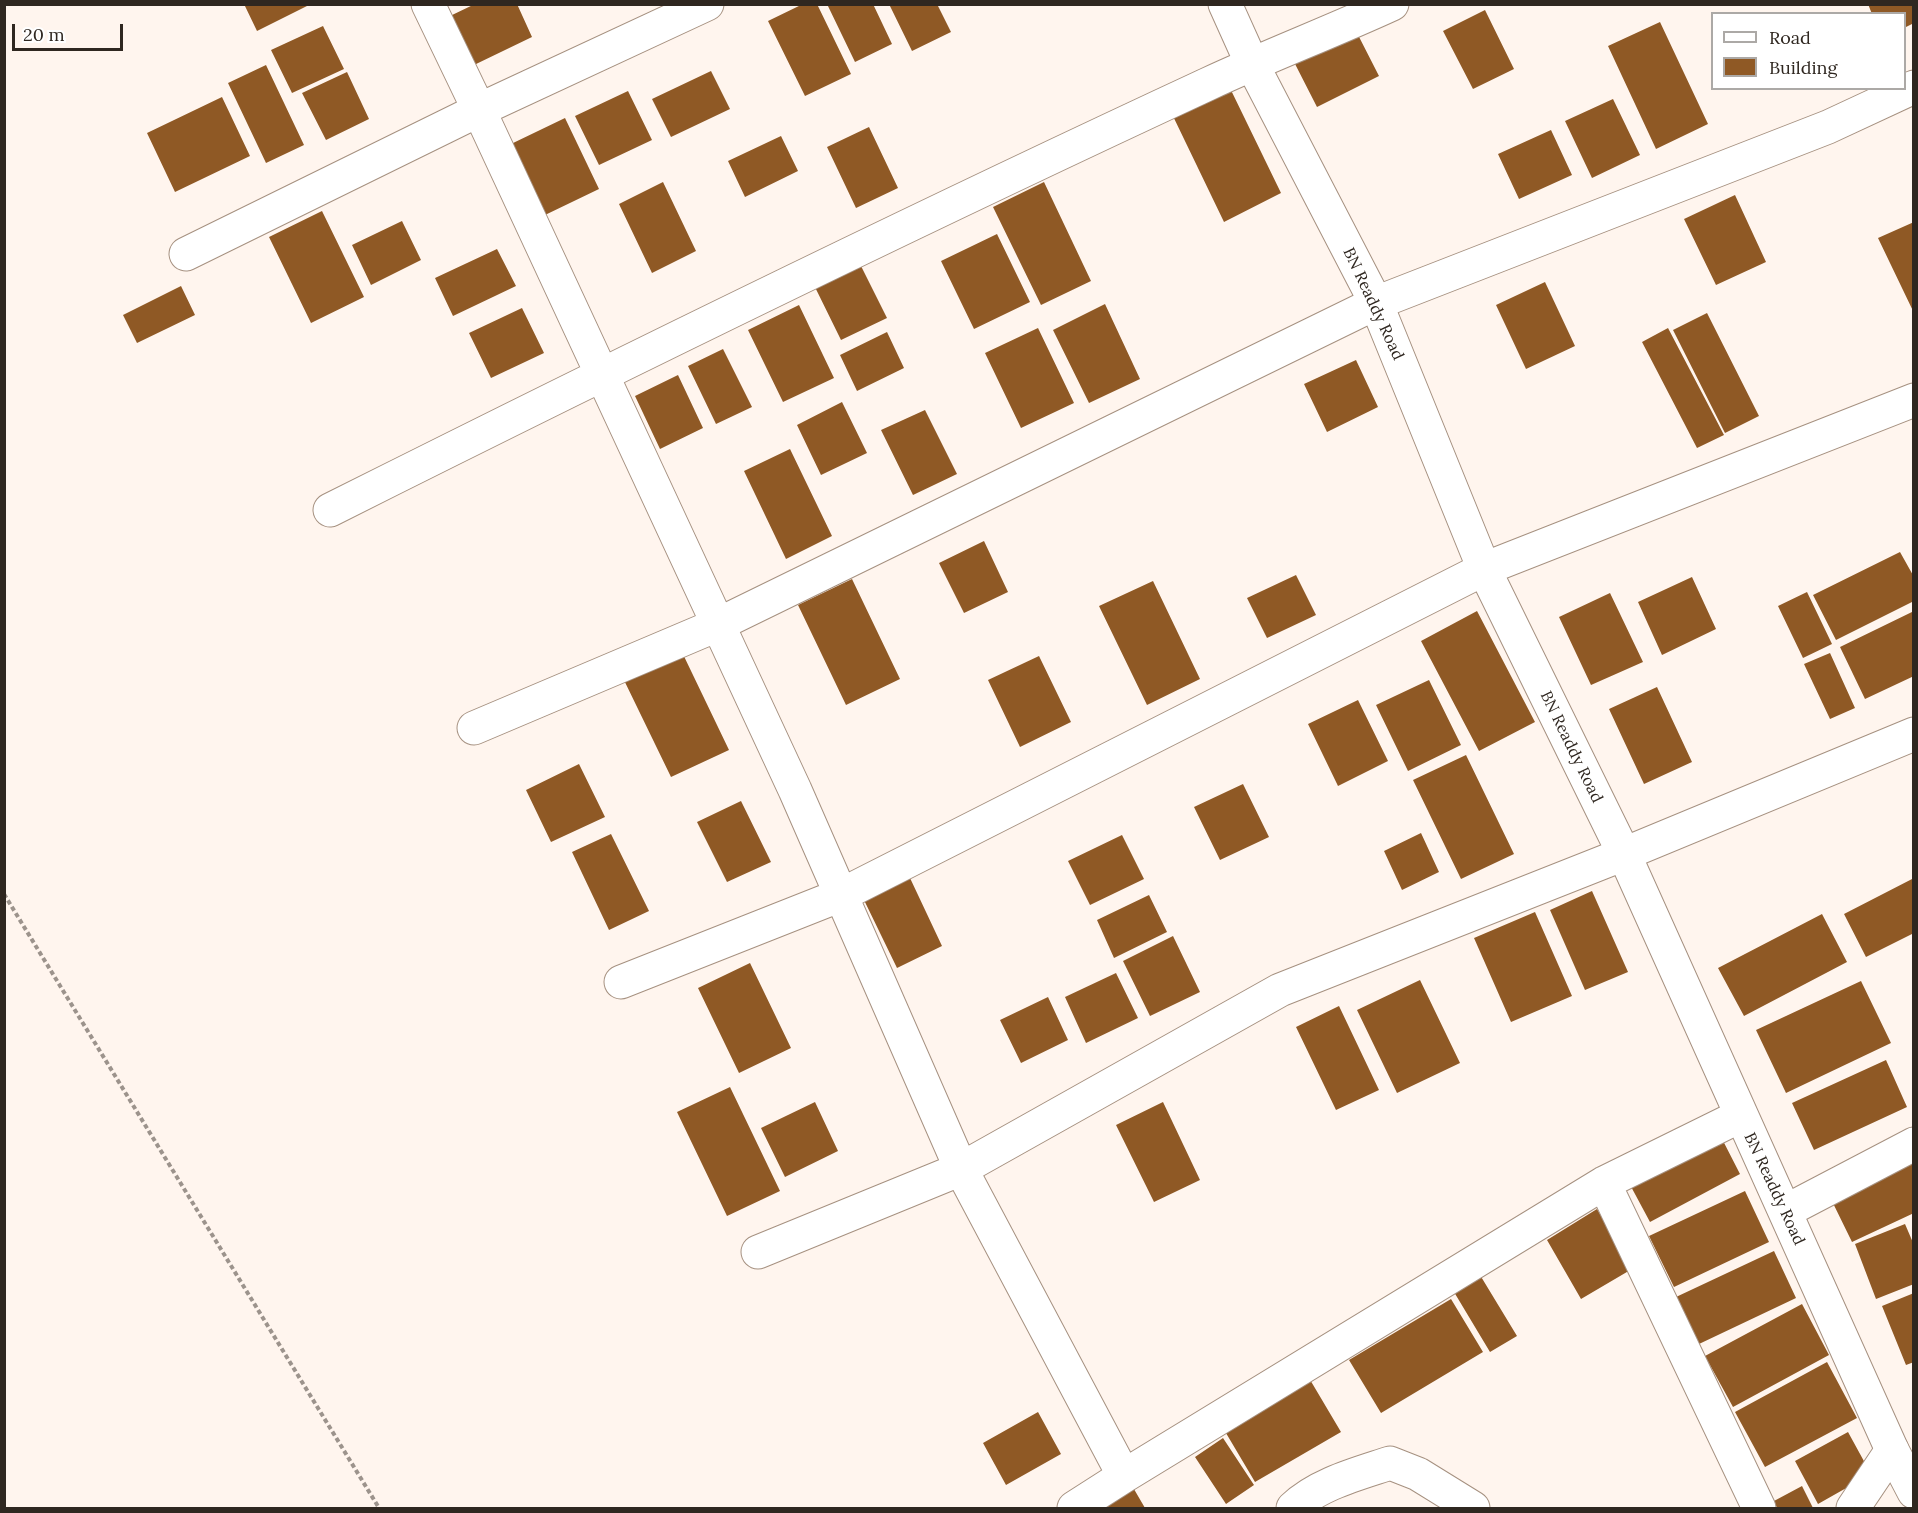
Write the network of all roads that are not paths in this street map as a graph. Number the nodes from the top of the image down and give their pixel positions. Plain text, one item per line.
1 (428, 4) edge
2 (707, 4) edge
3 (1225, 4) edge
4 (1392, 4) edge
5 (1252, 64) junction
6 (1914, 87) edge
7 (479, 110) junction
8 (186, 254) dead end
9 (1376, 303) junction
10 (601, 375) junction
11 (1914, 400) edge
12 (330, 510) dead end
13 (1484, 569) junction
14 (717, 625) junction
15 (474, 728) dead end
16 (1914, 734) edge
17 (1624, 854) junction
18 (841, 895) junction
19 (621, 982) dead end
20 (1740, 1116) junction
21 (1914, 1144) edge
22 (960, 1169) junction
23 (1604, 1183) junction
24 (1786, 1211) junction
25 (758, 1252) dead end
26 (1892, 1450) junction
27 (1124, 1476) junction
28 (1914, 1492) edge
29 (1074, 1509) edge
30 (1293, 1509) edge
31 (1473, 1509) edge
32 (1759, 1509) edge
33 (1853, 1509) edge

1 - 7 street
2 - 7 street
3 - 5 street, BN Readdy Road
4 - 5 street
5 - 9 street, BN Readdy Road
5 - 10 street
6 - 9 street
7 - 8 street
7 - 10 street
9 - 13 street, BN Readdy Road
9 - 14 street
10 - 12 street
10 - 14 street
11 - 13 street
13 - 17 street, BN Readdy Road
13 - 18 street
14 - 15 street
14 - 18 street
16 - 17 street
17 - 20 street, BN Readdy Road
17 - 22 street
18 - 19 street
18 - 22 street
20 - 23 street
20 - 24 street, BN Readdy Road
21 - 24 street
22 - 25 street
22 - 27 street
23 - 27 street
23 - 32 street
24 - 26 street, BN Readdy Road
26 - 28 street, BN Readdy Road
26 - 33 street
27 - 29 street
30 - 31 street

